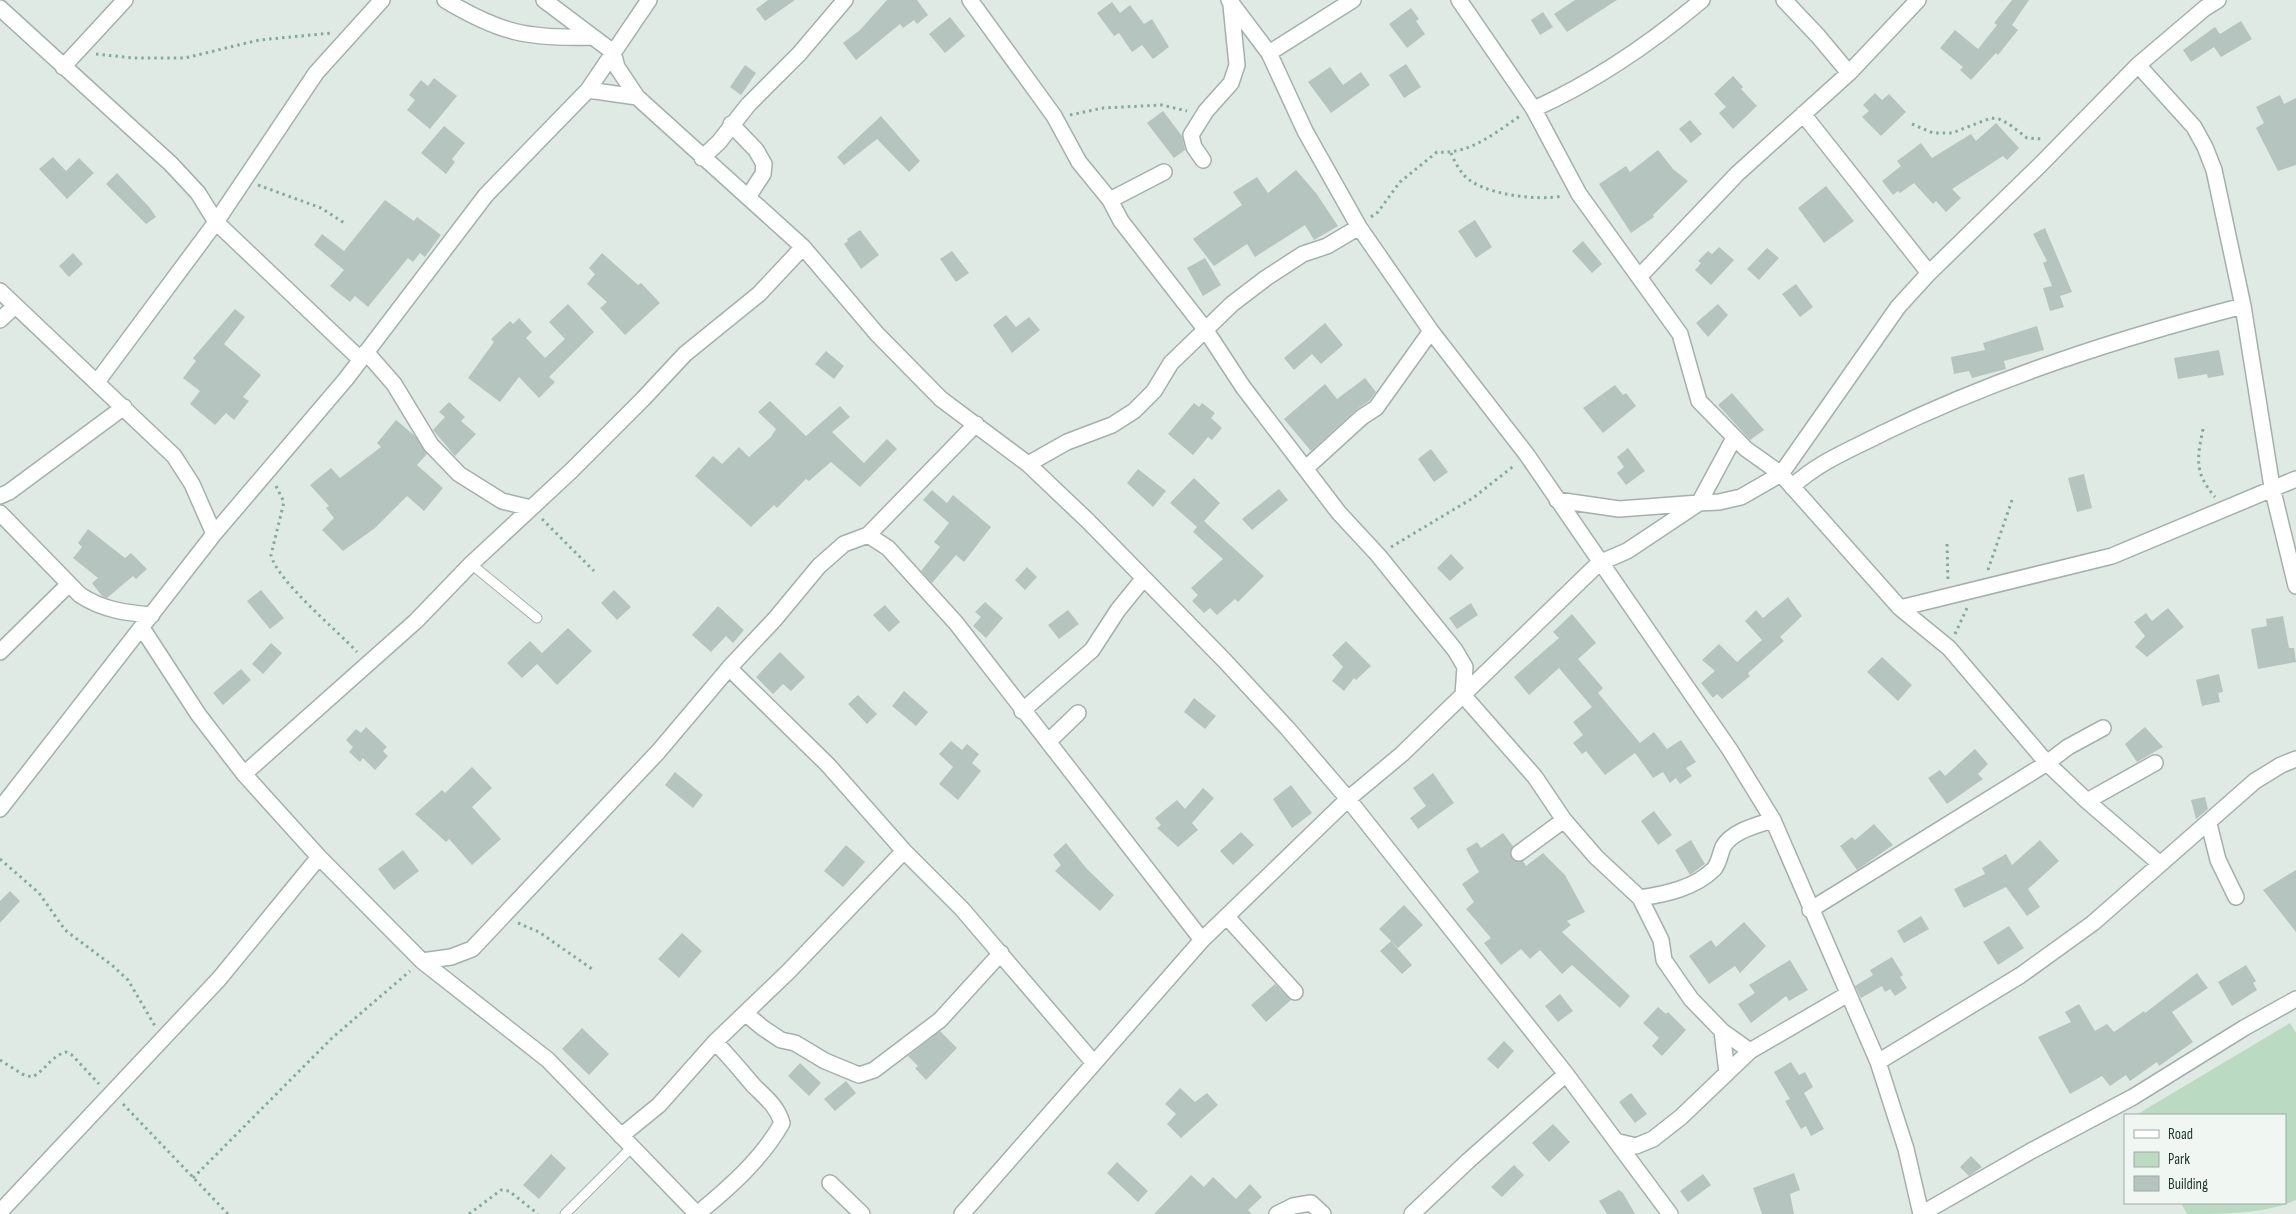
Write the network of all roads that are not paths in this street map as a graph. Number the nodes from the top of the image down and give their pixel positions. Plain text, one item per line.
1 (125, 0) edge
2 (382, 0) edge
3 (445, 0) edge
4 (544, 0) edge
5 (649, 0) edge
6 (845, 0) edge
7 (970, 0) edge
8 (1353, 0) edge
9 (1459, 0) edge
10 (1702, 0) edge
11 (1784, 0) edge
12 (1918, 0) edge
13 (2218, 0) edge
14 (1230, 2) edge
15 (2203, 4) edge
16 (0, 8) edge
17 (592, 38) junction
18 (613, 52) junction
19 (1269, 53) junction
20 (2138, 65) junction
21 (63, 67) junction
22 (1849, 73) junction
23 (588, 90) junction
24 (637, 96) junction
25 (1534, 109) junction
26 (1803, 114) junction
27 (731, 124) junction
28 (702, 158) junction
29 (1203, 160) dead end
30 (1164, 172) dead end
31 (748, 197) junction
32 (1110, 200) junction
33 (216, 222) junction
34 (1359, 227) junction
35 (803, 247) junction
36 (1929, 273) junction
37 (1639, 277) junction
38 (0, 291) edge
39 (15, 306) junction
40 (2244, 306) junction
41 (0, 320) edge
42 (1205, 329) junction
43 (1431, 331) junction
44 (363, 356) junction
45 (97, 382) junction
46 (124, 407) junction
47 (976, 424) junction
48 (1734, 438) junction
49 (1028, 464) junction
50 (1306, 468) junction
51 (1781, 474) junction
52 (2296, 479) edge
53 (1792, 487) junction
54 (2272, 487) junction
55 (0, 496) edge
56 (1557, 500) junction
57 (1699, 503) junction
58 (531, 508) junction
59 (0, 513) edge
60 (214, 534) junction
61 (868, 535) junction
62 (471, 564) junction
63 (1599, 564) junction
64 (1144, 578) junction
65 (69, 584) junction
66 (2296, 586) edge
67 (1900, 608) junction
68 (152, 615) junction
69 (537, 618) dead end
70 (142, 628) junction
71 (0, 652) edge
72 (729, 668) junction
73 (1462, 695) junction
74 (1022, 711) junction
75 (1078, 713) dead end
76 (2103, 728) dead end
77 (1049, 741) junction
78 (2296, 758) edge
79 (2047, 763) junction
80 (2155, 763) dead end
81 (244, 774) junction
82 (1348, 798) junction
83 (2087, 801) junction
84 (0, 809) edge
85 (1564, 820) junction
86 (1773, 820) junction
87 (2209, 824) junction
88 (904, 851) junction
89 (1519, 853) dead end
90 (319, 857) junction
91 (2160, 863) junction
92 (2236, 897) dead end
93 (1640, 898) junction
94 (1810, 910) junction
95 (1227, 917) junction
96 (1202, 940) junction
97 (1001, 953) junction
98 (422, 961) junction
99 (1295, 992) dead end
100 (1848, 994) junction
101 (2296, 999) edge
102 (745, 1013) junction
103 (1722, 1031) junction
104 (715, 1042) junction
105 (1750, 1051) junction
106 (1093, 1062) junction
107 (1878, 1062) junction
108 (1727, 1073) junction
109 (1566, 1074) junction
110 (621, 1136) junction
111 (1618, 1142) junction
112 (632, 1147) junction
113 (830, 1183) dead end
114 (970, 1211) edge
115 (0, 1212) edge
116 (565, 1214) edge
117 (697, 1214) edge
118 (862, 1214) edge
119 (1277, 1214) edge
120 (1323, 1214) edge
121 (1412, 1214) edge
122 (1670, 1214) edge

1 - 21 street
2 - 33 street
3 - 17 street
4 - 17 street
5 - 18 street
6 - 27 street
7 - 32 street
8 - 19 street
9 - 25 street
10 - 25 street
11 - 22 street
12 - 22 street
13 - 15 street
14 - 19 street
14 - 29 street
15 - 20 street
16 - 21 street
17 - 18 street
18 - 23 street
18 - 24 street
19 - 34 street
20 - 36 street
20 - 40 street
21 - 33 street
22 - 26 street
23 - 24 street
23 - 44 street
24 - 28 street
25 - 37 street
26 - 36 street
26 - 37 street
27 - 28 street
27 - 31 street
28 - 31 street
30 - 32 street
31 - 35 street
32 - 42 street
33 - 44 street
33 - 45 street
34 - 42 street
34 - 43 street
35 - 47 street
35 - 58 street
36 - 51 street
37 - 48 street
38 - 39 street
39 - 41 street
39 - 45 street
40 - 53 street
40 - 54 street
42 - 49 street
42 - 50 street
43 - 50 street
43 - 56 street
44 - 58 street
44 - 60 street
45 - 46 street
46 - 55 street
46 - 60 street
47 - 49 street
47 - 61 street
48 - 51 street
48 - 57 street
49 - 64 street
50 - 73 street
51 - 53 street
51 - 57 street
52 - 54 street
53 - 67 street
54 - 66 street
54 - 67 street
56 - 57 street
56 - 63 street
57 - 63 street
58 - 62 street
59 - 65 street
60 - 68 street
61 - 72 street
61 - 74 street
62 - 69 lane
62 - 81 street
63 - 73 street
63 - 86 street
64 - 74 street
64 - 82 street
65 - 68 street
65 - 71 street
67 - 79 street
68 - 70 street
70 - 81 street
70 - 84 street
72 - 88 street
72 - 98 street
73 - 82 street
73 - 85 street
74 - 77 street
75 - 77 street
76 - 79 street
77 - 96 street
78 - 87 street
79 - 83 street
79 - 94 street
80 - 83 street
81 - 90 street
82 - 95 street
82 - 109 street
83 - 91 street
85 - 89 street
85 - 93 street
86 - 93 street
86 - 94 street
87 - 91 street
87 - 92 street
88 - 97 street
88 - 102 street
90 - 98 street
90 - 115 street
91 - 107 street
93 - 103 street
94 - 100 street
95 - 96 street
95 - 99 street
96 - 106 street
97 - 102 street
97 - 106 street
98 - 110 street
100 - 105 street
100 - 107 street
101 - 107 street
102 - 104 street
103 - 105 street
103 - 108 street
104 - 110 street
104 - 117 street
105 - 108 street
106 - 114 street
108 - 111 street
109 - 111 street
109 - 121 street
110 - 112 street
111 - 122 street
112 - 116 lane
112 - 117 street
113 - 118 street
119 - 120 street

